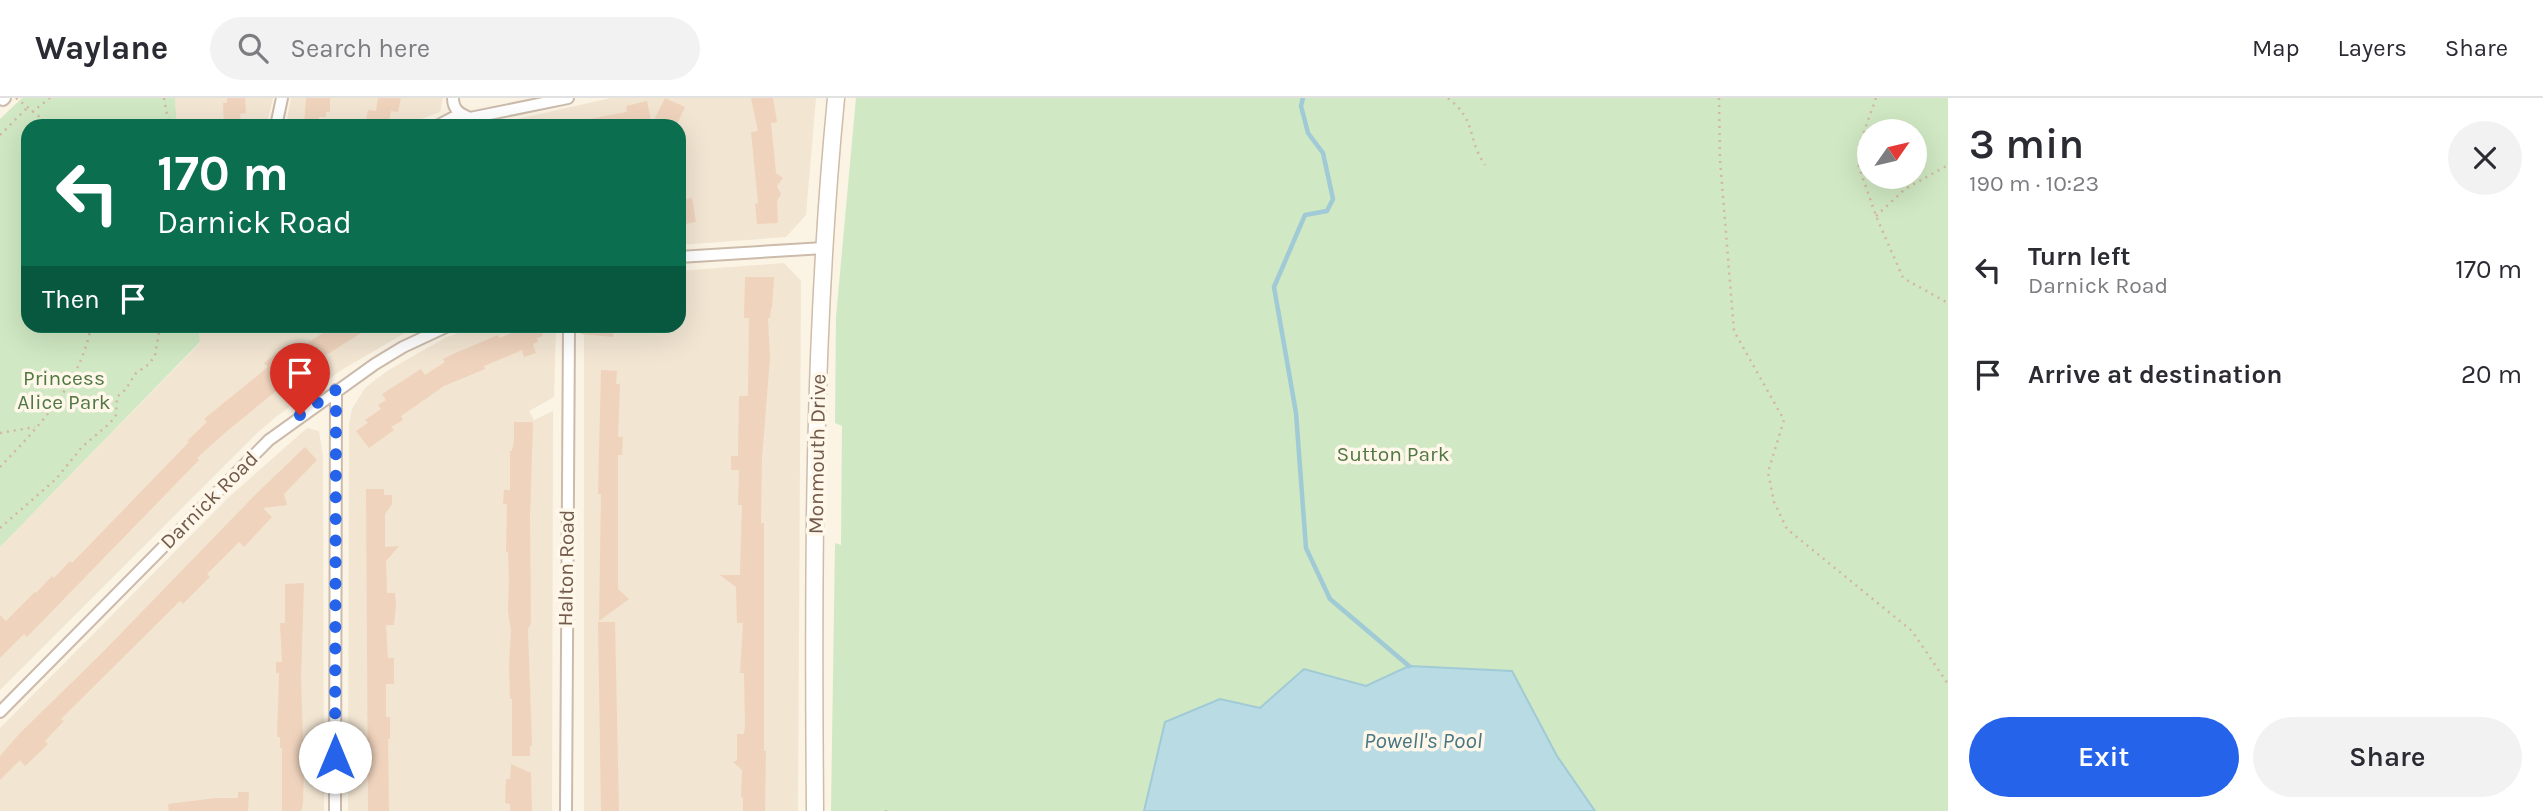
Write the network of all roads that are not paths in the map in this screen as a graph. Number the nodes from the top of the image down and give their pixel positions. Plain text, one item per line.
1 (282, 98) edge
2 (453, 98) edge
3 (568, 98) edge
4 (836, 98) edge
5 (460, 114) junction
6 (278, 119) edge
7 (450, 119) edge
8 (824, 248) junction
9 (686, 257) edge
10 (433, 333) edge
11 (569, 333) edge
12 (336, 390) junction
13 (0, 712) edge
14 (335, 811) edge
15 (566, 811) edge
16 (815, 811) edge

1 - 6 street
2 - 5 street
3 - 5 street
4 - 8 street, Monmouth Drive
5 - 7 street
8 - 9 street
8 - 16 street, Monmouth Drive
10 - 12 street, Darnick Road
11 - 15 street, Halton Road
12 - 13 street, Darnick Road
12 - 14 street

